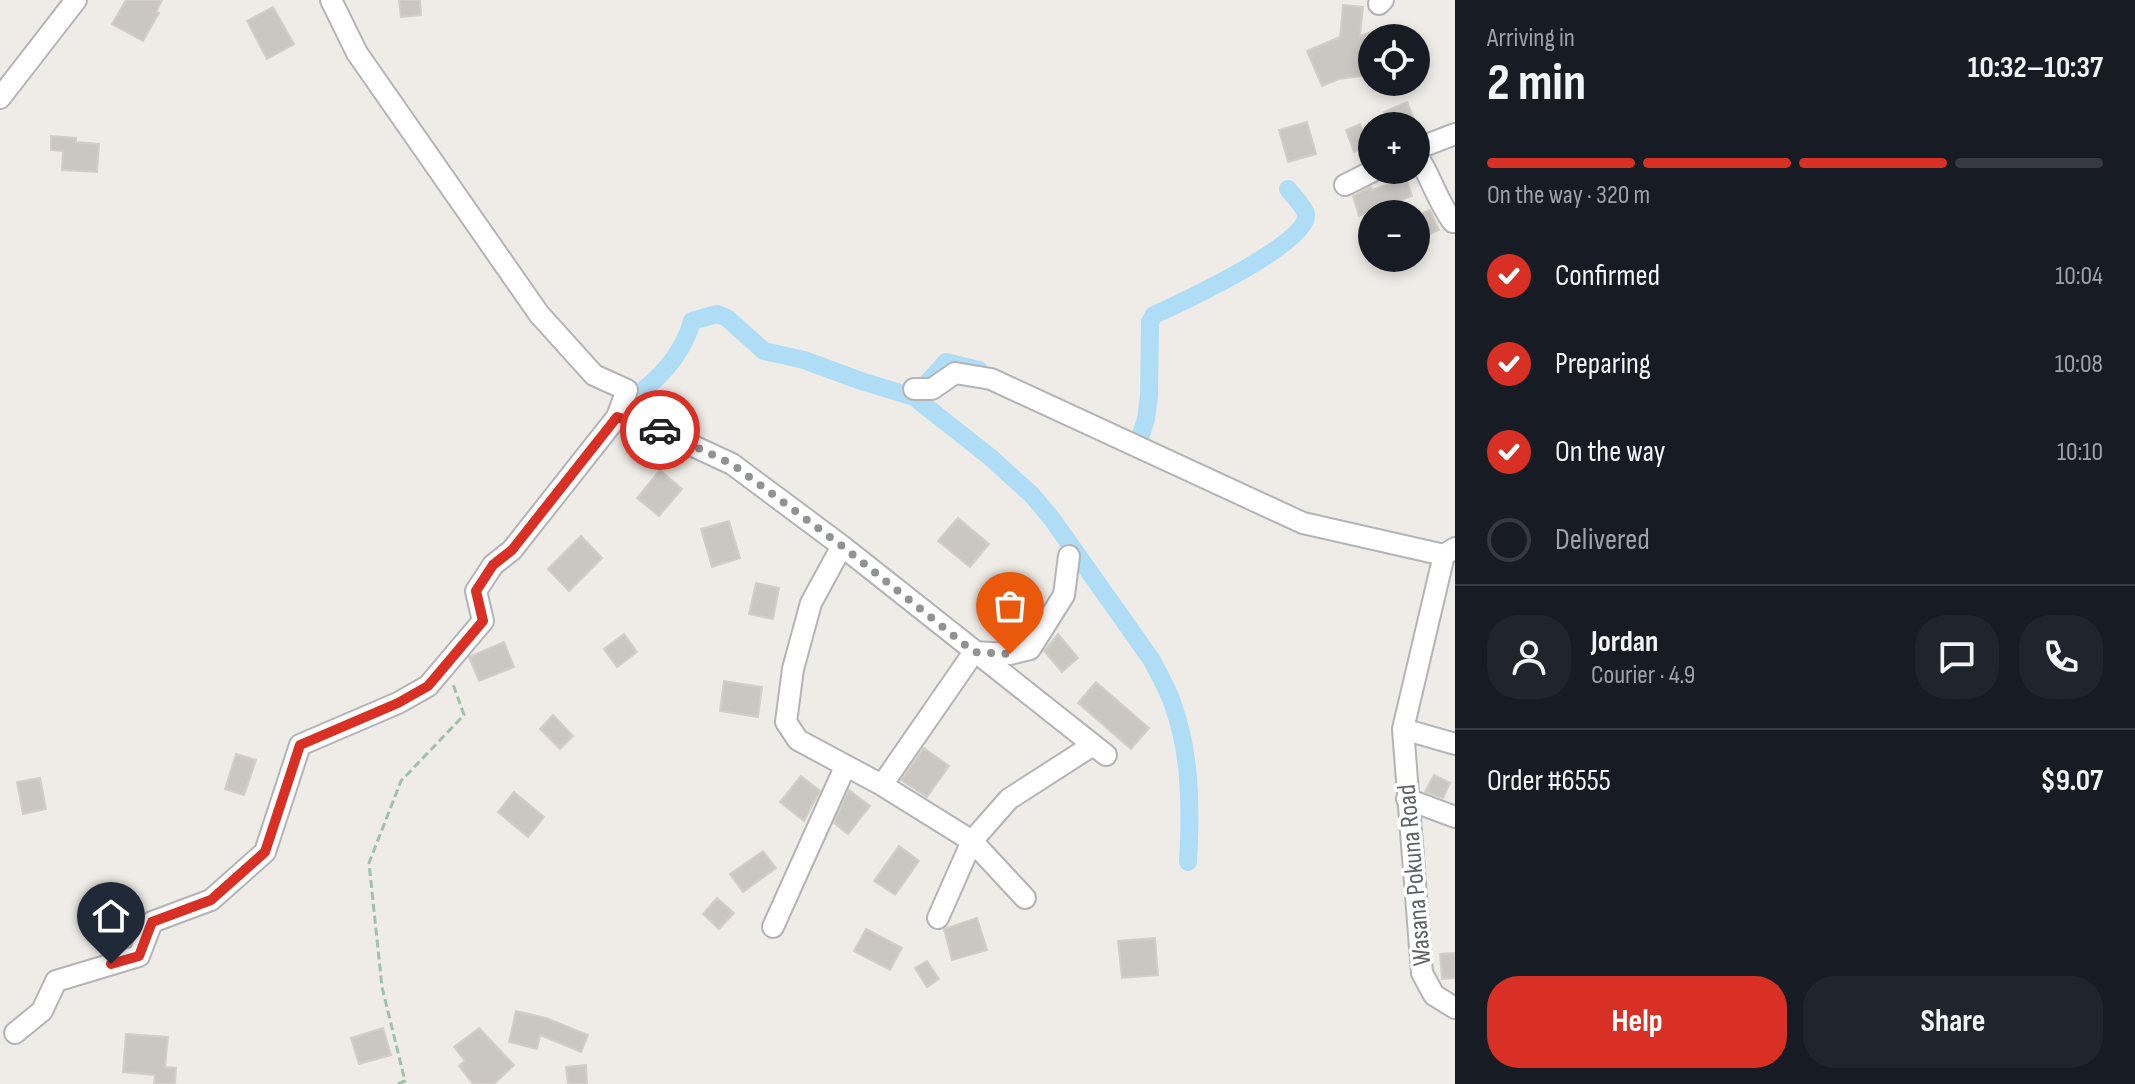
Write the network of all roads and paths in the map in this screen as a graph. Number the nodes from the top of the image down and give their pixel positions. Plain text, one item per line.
1 (76, 0) edge
2 (331, 0) edge
3 (0, 98) edge
4 (1455, 134) edge
5 (1430, 146) edge
6 (1358, 178) edge
7 (1430, 178) edge
8 (1345, 185) dead end
9 (1453, 222) edge
10 (923, 389) dead end
11 (617, 417) junction
12 (842, 546) junction
13 (1450, 552) edge
14 (1069, 556) dead end
15 (974, 652) junction
16 (447, 665) junction
17 (1403, 729) junction
18 (1455, 744) edge
19 (845, 767) junction
20 (882, 785) junction
21 (1407, 799) junction
22 (1455, 817) edge
23 (972, 841) junction
24 (1025, 898) dead end
25 (938, 918) dead end
26 (773, 927) dead end
27 (1455, 1008) edge
28 (15, 1033) dead end
29 (398, 1084) edge

1 - 3 street
2 - 11 street
4 - 5 street
6 - 8 street
7 - 9 street
10 - 13 street
11 - 12 street
11 - 16 street
12 - 15 street
12 - 19 street
13 - 17 street, Wasana Pokuna Road
14 - 15 street
15 - 20 street
15 - 23 street
16 - 28 street
16 - 29 path
17 - 18 street
17 - 21 street, Wasana Pokuna Road
19 - 20 street
19 - 26 street
20 - 23 street
21 - 22 street
21 - 27 street, Wasana Pokuna Road
23 - 24 street
23 - 25 street

